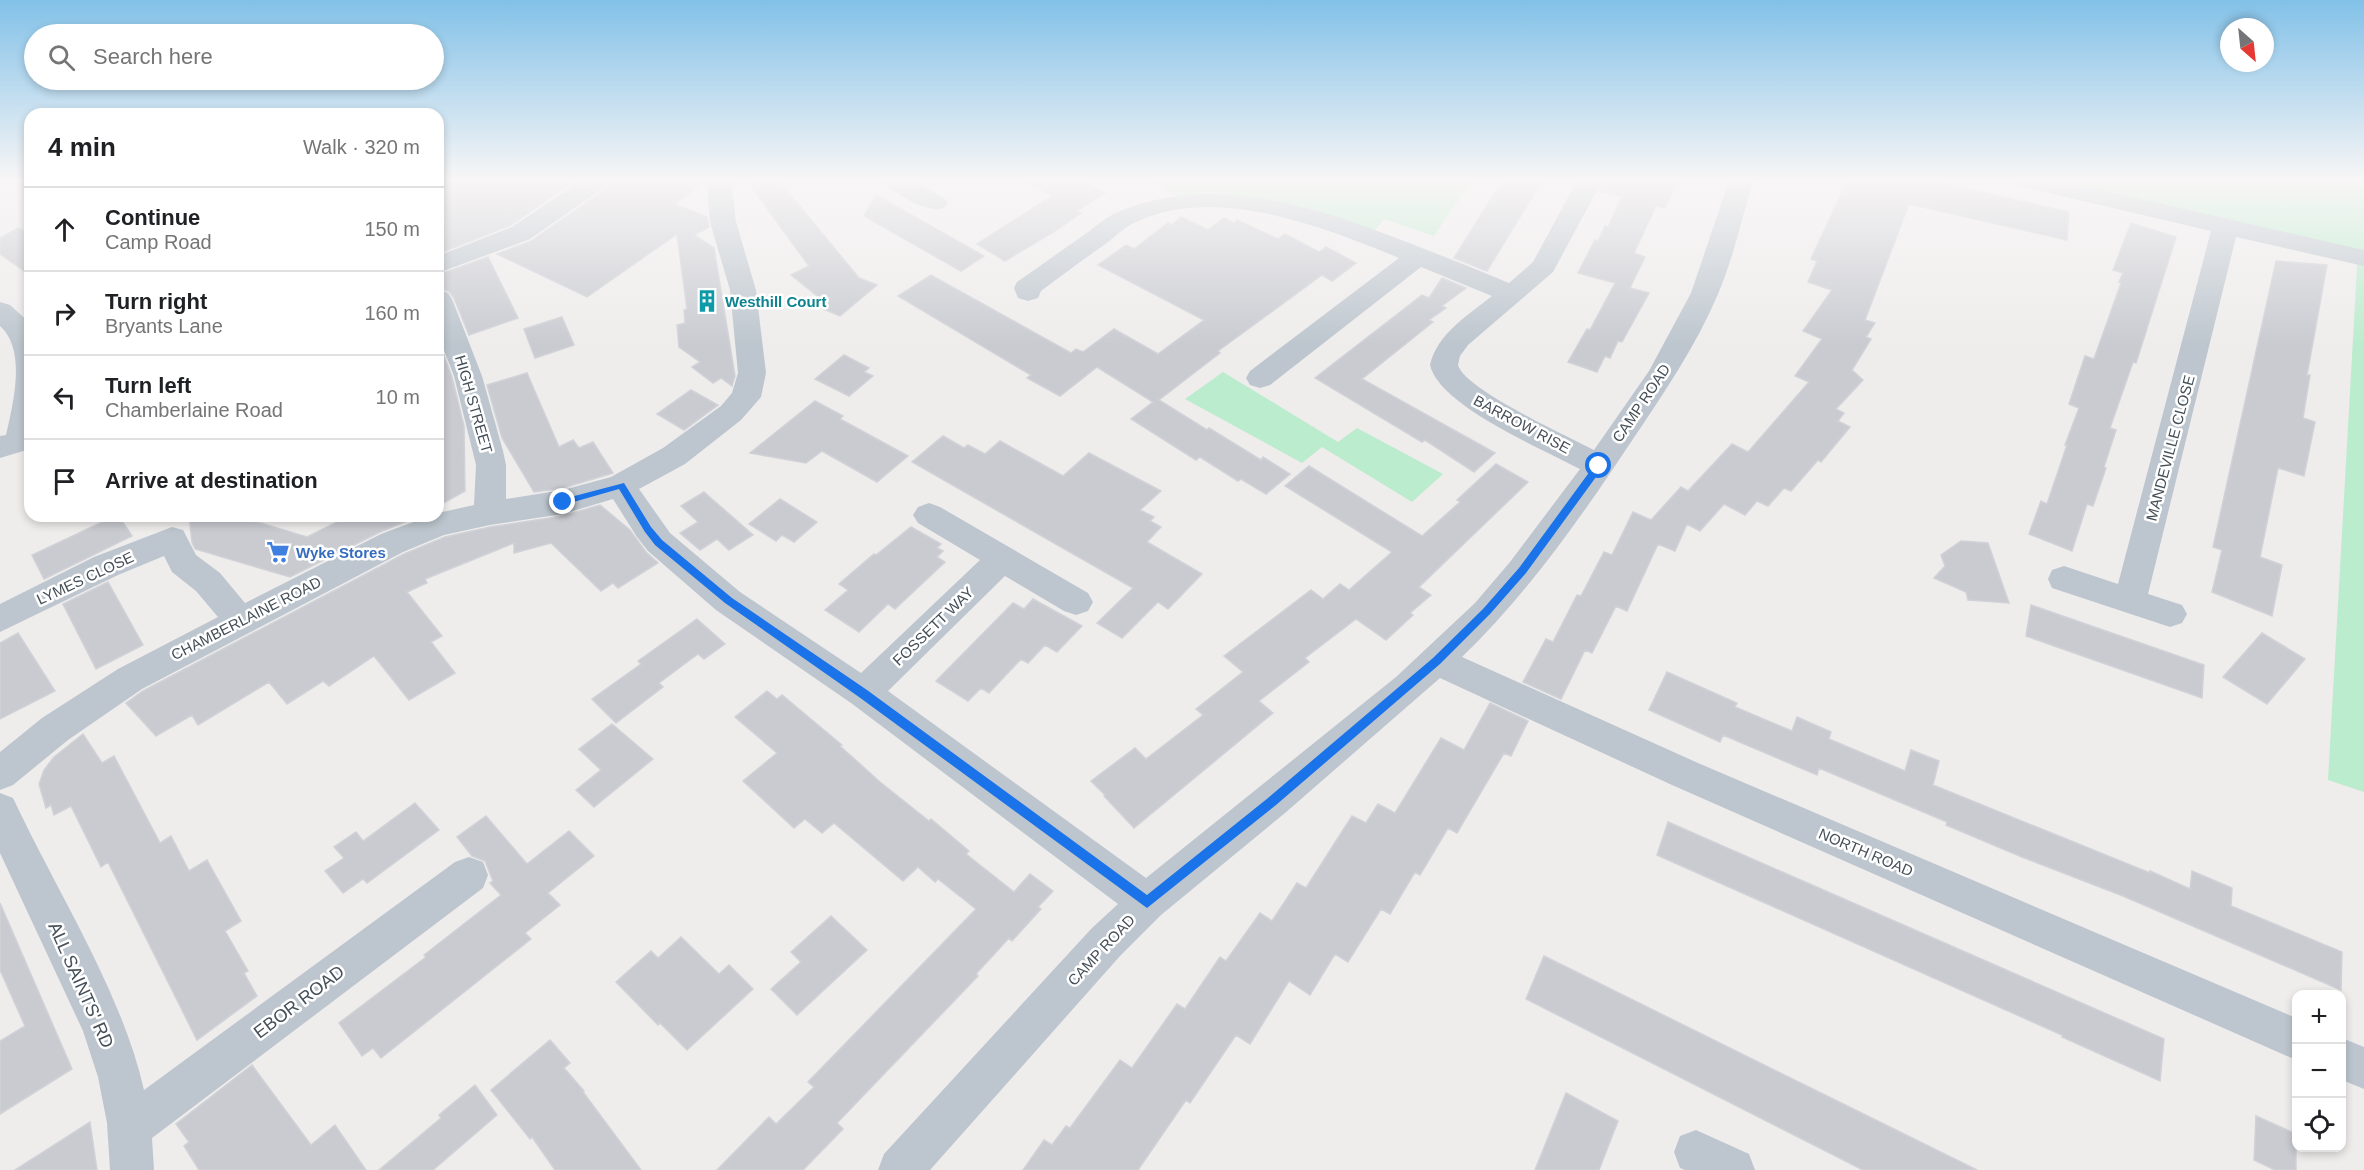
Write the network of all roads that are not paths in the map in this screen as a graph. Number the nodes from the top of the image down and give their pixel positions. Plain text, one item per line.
1 (514, 236) edge
2 (728, 236) edge
3 (1100, 236) edge
4 (1362, 236) edge
5 (1560, 236) edge
6 (1723, 236) edge
7 (2223, 236) edge
8 (2260, 236) edge
9 (1418, 256) junction
10 (2364, 258) edge
11 (444, 263) edge
12 (1028, 292) dead end
13 (1511, 295) junction
14 (0, 311) edge
15 (444, 314) edge
16 (24, 344) edge
17 (1260, 378) dead end
18 (24, 409) edge
19 (9, 444) edge
20 (1599, 466) junction
21 (621, 485) junction
22 (490, 513) junction
23 (929, 515) dead end
24 (1002, 559) junction
25 (2064, 579) dead end
26 (2130, 601) junction
27 (1076, 602) dead end
28 (2170, 614) dead end
29 (0, 619) edge
30 (240, 620) junction
31 (1437, 661) junction
32 (863, 693) junction
33 (1, 784) edge
34 (469, 875) dead end
35 (1147, 902) junction
36 (2292, 1037) edge
37 (2346, 1061) edge
38 (2364, 1068) edge
39 (129, 1128) junction
40 (914, 1166) edge
41 (132, 1170) edge

1 - 11 street
2 - 21 street, CHAMBERLAINE ROAD
3 - 12 street
4 - 9 street
5 - 13 street, BARROW RISE
6 - 20 street, CAMP ROAD
7 - 26 street, MANDEVILLE CLOSE
8 - 10 street
9 - 13 street
9 - 17 street
13 - 20 street, BARROW RISE
14 - 16 street
15 - 22 street, HIGH STREET
18 - 19 street
20 - 31 street, CAMP ROAD
21 - 22 street, CHAMBERLAINE ROAD
21 - 32 street
22 - 30 street, CHAMBERLAINE ROAD
23 - 24 street
24 - 27 street
24 - 32 street, FOSSETT WAY
25 - 26 street
26 - 28 street
29 - 30 street, LYMES CLOSE
30 - 33 street, CHAMBERLAINE ROAD
31 - 35 street, CAMP ROAD
31 - 36 street, NORTH ROAD
32 - 35 street
33 - 39 street, ALL SAINTS' RD
34 - 39 street, EBOR ROAD
35 - 40 street, CAMP ROAD
37 - 38 street
39 - 41 street, ALL SAINTS' RD

